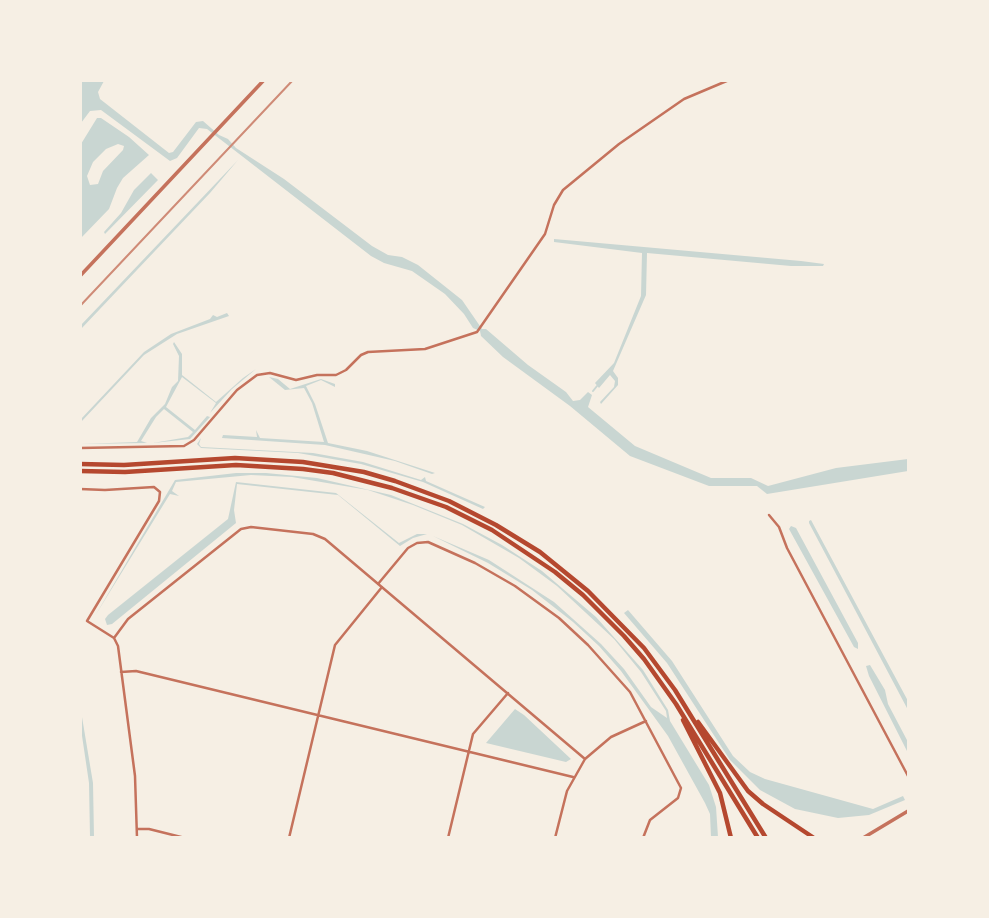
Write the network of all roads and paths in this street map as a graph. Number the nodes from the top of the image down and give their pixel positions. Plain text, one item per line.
1 (264, 80) edge
2 (729, 80) edge
3 (80, 276) edge
4 (80, 448) edge
5 (80, 464) edge
6 (80, 471) edge
7 (80, 489) edge
8 (769, 515) dead end
9 (379, 584) junction
10 (382, 587) junction
11 (114, 638) junction
12 (121, 672) junction
13 (508, 694) junction
14 (679, 710) junction
15 (690, 714) junction
16 (318, 715) junction
17 (646, 721) junction
18 (469, 751) junction
19 (585, 759) junction
20 (908, 776) edge
21 (573, 777) junction
22 (908, 811) edge
23 (137, 829) junction
24 (867, 837) edge
25 (137, 838) edge
26 (185, 838) edge
27 (289, 838) edge
28 (448, 838) edge
29 (555, 838) edge
30 (643, 838) edge
31 (731, 838) edge
32 (758, 838) edge
33 (766, 838) edge
34 (814, 838) edge

1 - 3 street
2 - 4 street
5 - 15 highway
6 - 14 highway
7 - 11 street
8 - 20 street
9 - 10 street
9 - 11 street
9 - 17 street
10 - 13 street
10 - 16 street
11 - 12 street
12 - 16 street
12 - 23 street
13 - 18 street
13 - 19 street
14 - 31 highway
14 - 32 highway
15 - 33 highway
15 - 34 highway
16 - 18 street
16 - 27 street
17 - 19 street
17 - 30 street
18 - 21 street
18 - 28 street
19 - 21 street
21 - 29 street
22 - 24 street
23 - 25 street
23 - 26 street

